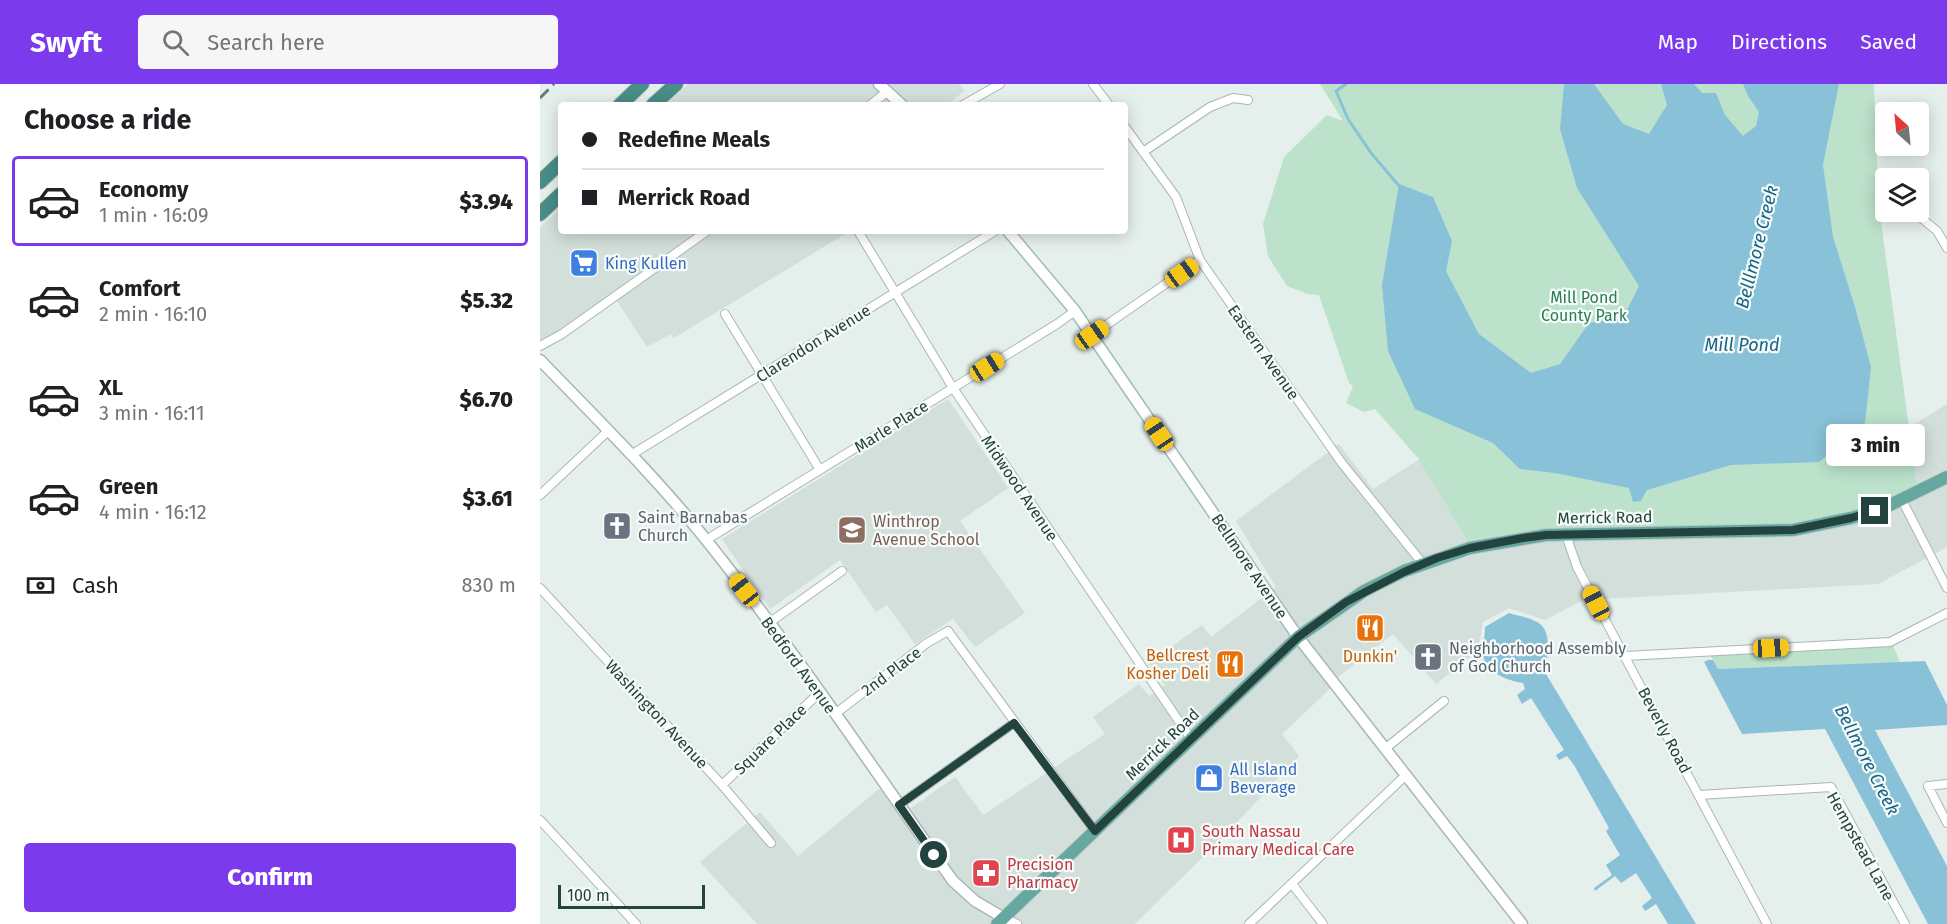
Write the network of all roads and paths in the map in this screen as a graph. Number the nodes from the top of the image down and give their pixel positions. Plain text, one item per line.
1 (642, 84) edge
2 (676, 84) edge
3 (1000, 84) edge
4 (1093, 84) edge
5 (884, 88) edge
6 (1248, 100) dead end
7 (623, 102) edge
8 (656, 102) edge
9 (872, 102) edge
10 (899, 102) edge
11 (968, 102) edge
12 (1107, 102) edge
13 (1128, 131) edge
14 (1143, 152) junction
15 (558, 165) edge
16 (540, 182) edge
17 (558, 197) edge
18 (540, 214) edge
19 (1926, 222) edge
20 (702, 234) edge
21 (860, 234) edge
22 (990, 234) edge
23 (1011, 234) edge
24 (1947, 249) edge
25 (1200, 260) junction
26 (895, 293) junction
27 (1075, 311) junction
28 (725, 314) dead end
29 (1092, 335) junction
30 (540, 346) edge
31 (540, 360) edge
32 (761, 375) junction
33 (952, 388) junction
34 (608, 431) junction
35 (631, 455) junction
36 (820, 470) junction
37 (1947, 477) edge
38 (540, 495) edge
39 (1902, 500) junction
40 (1566, 535) junction
41 (706, 540) junction
42 (1423, 564) junction
43 (842, 571) dead end
44 (540, 588) edge
45 (1947, 588) edge
46 (1947, 613) edge
47 (769, 623) junction
48 (1298, 637) junction
49 (1625, 656) junction
50 (819, 693) junction
51 (1444, 701) dead end
52 (835, 714) junction
53 (1014, 723) junction
54 (1191, 739) junction
55 (1386, 748) junction
56 (1406, 775) junction
57 (1947, 784) edge
58 (722, 785) junction
59 (1700, 795) junction
60 (899, 805) junction
61 (540, 820) edge
62 (1947, 823) edge
63 (1095, 831) junction
64 (771, 843) dead end
65 (1292, 884) junction
66 (1001, 921) edge
67 (636, 924) edge
68 (1017, 924) edge
69 (1249, 924) edge
70 (1323, 924) edge
71 (1522, 924) edge
72 (1767, 924) edge
73 (1905, 924) edge

1 - 7 highway
2 - 8 highway
3 - 11 street
4 - 12 street
5 - 9 street
5 - 10 street
6 - 14 street
13 - 14 street, Eastern Avenue
14 - 25 street, Eastern Avenue
15 - 16 highway
17 - 18 highway
19 - 24 street
20 - 30 street
21 - 26 street, Midwood Avenue
22 - 26 street, Clarendon Avenue
23 - 27 street, Bellmore Avenue
25 - 29 street
25 - 42 street, Eastern Avenue
26 - 32 street, Clarendon Avenue
26 - 33 street, Midwood Avenue
27 - 29 street, Bellmore Avenue
27 - 33 street, Marle Place
28 - 32 street
29 - 48 street, Bellmore Avenue
31 - 34 street, Bedford Avenue
32 - 35 street, Clarendon Avenue
32 - 36 street
33 - 36 street, Marle Place
33 - 54 street, Midwood Avenue
34 - 35 street, Bedford Avenue
34 - 38 street
35 - 41 street, Bedford Avenue
36 - 41 street, Marle Place
37 - 39 main road, Merrick Road
39 - 40 main road, Merrick Road
39 - 45 street
40 - 42 main road, Merrick Road
40 - 49 street, Beverly Road
41 - 47 street, Bedford Avenue
42 - 48 main road, Merrick Road
43 - 47 street
44 - 58 street, Washington Avenue
46 - 49 street
47 - 50 street, Bedford Avenue
48 - 54 main road, Merrick Road
48 - 55 street, Bellmore Avenue
49 - 59 street, Beverly Road
50 - 52 street, Bedford Avenue
50 - 58 street, Square Place
51 - 55 street
52 - 53 street, 2nd Place
52 - 60 street, Bedford Avenue
53 - 60 street
53 - 63 street
54 - 63 main road, Merrick Road
55 - 56 street, Bellmore Avenue
56 - 65 street
56 - 71 street, Bellmore Avenue
57 - 62 street
58 - 64 street, Washington Avenue
59 - 72 street, Beverly Road
59 - 73 street, Hempstead Lane
60 - 66 street, Bedford Avenue
61 - 67 street
63 - 66 main road, Merrick Road
65 - 69 street
65 - 70 street
66 - 68 street

